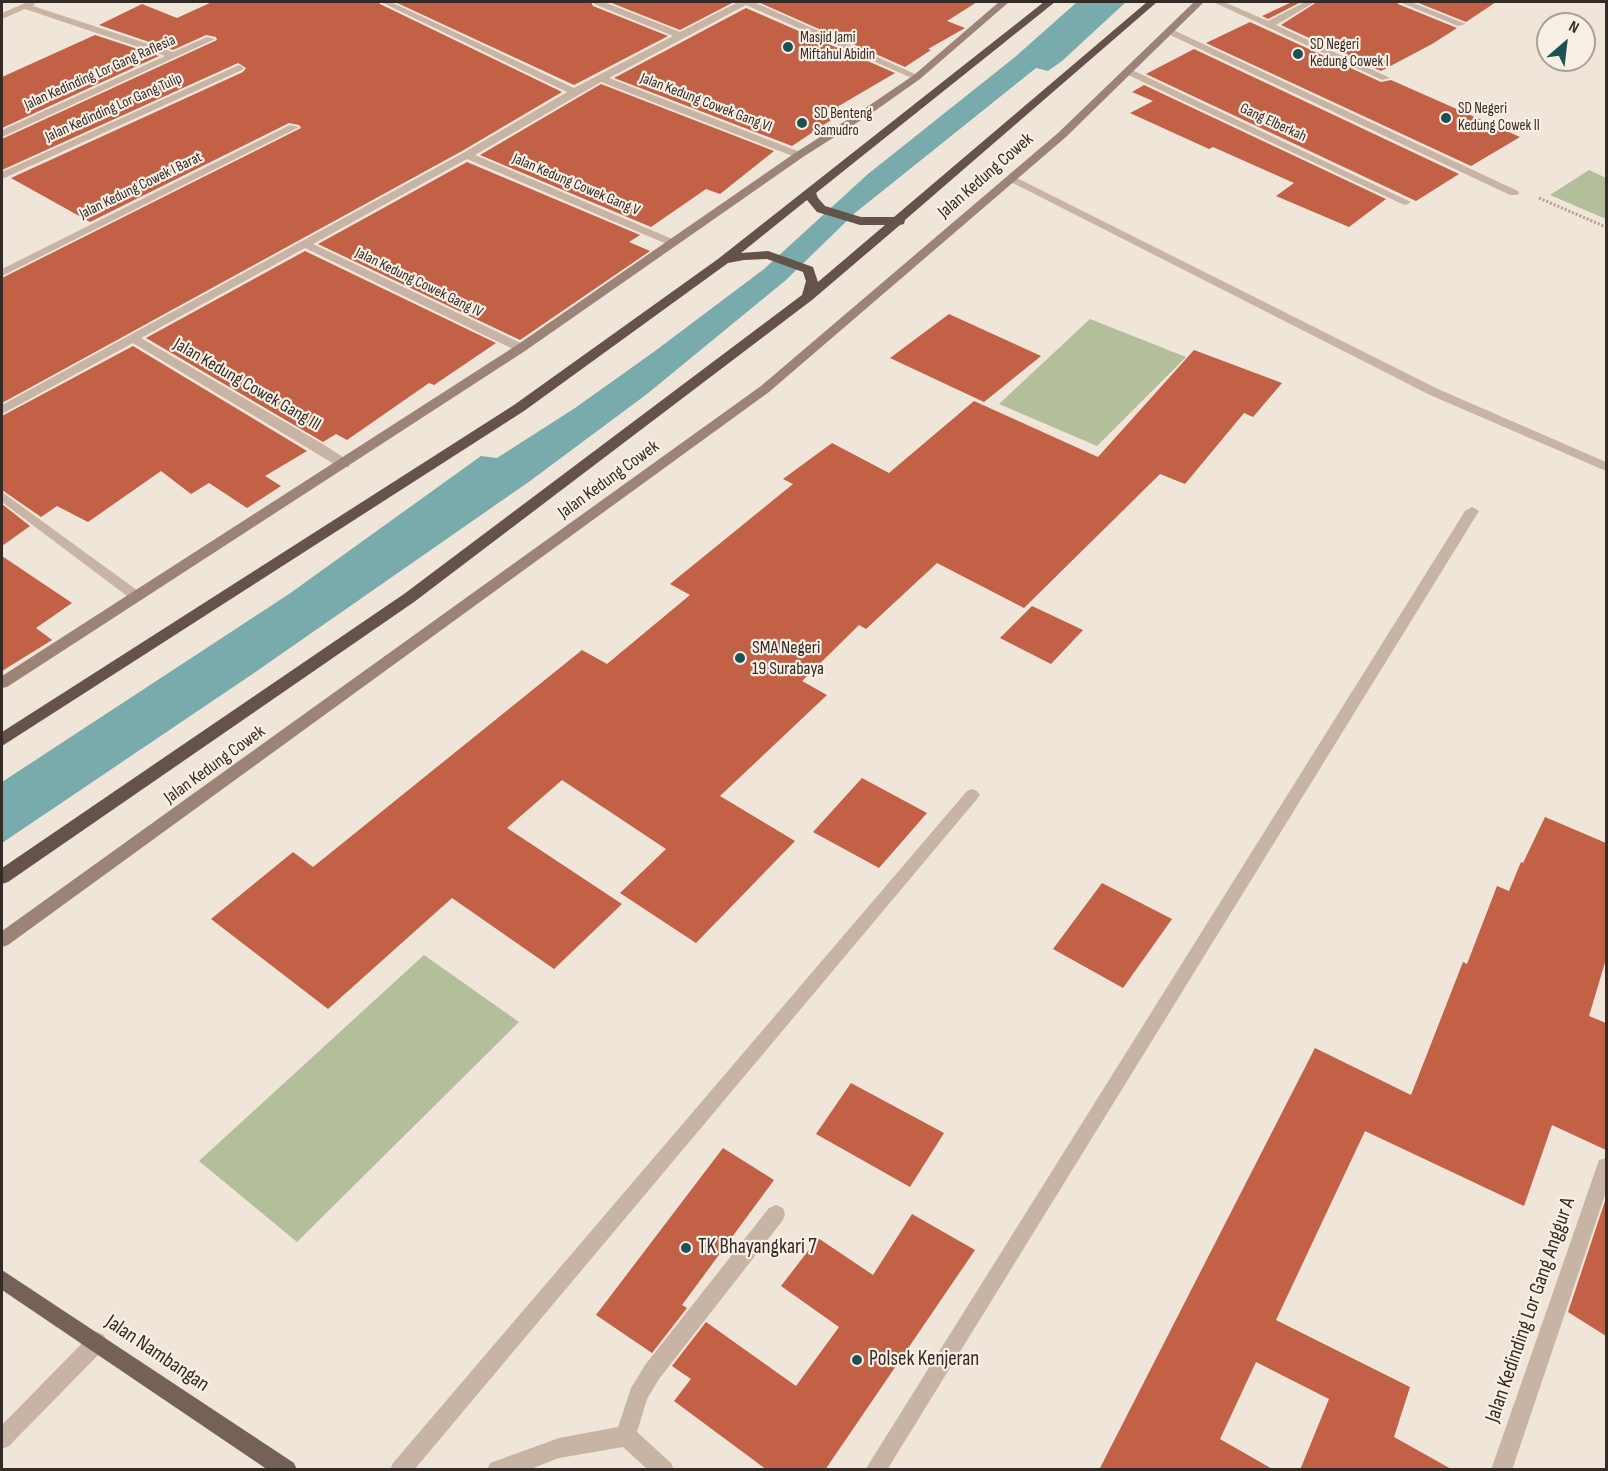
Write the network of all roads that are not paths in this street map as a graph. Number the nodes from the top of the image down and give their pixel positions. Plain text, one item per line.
1 (35, 2) edge
2 (385, 2) edge
3 (597, 2) edge
4 (745, 2) edge
5 (1004, 2) edge
6 (1050, 2) edge
7 (1152, 2) edge
8 (1199, 2) edge
9 (1218, 2) edge
10 (1311, 2) edge
11 (1404, 2) edge
12 (24, 6) junction
13 (2, 16) edge
14 (1461, 24) dead end
15 (1268, 25) junction
16 (1169, 31) junction
17 (681, 36) junction
18 (210, 39) dead end
19 (174, 56) junction
20 (239, 68) dead end
21 (1127, 71) junction
22 (917, 77) junction
23 (601, 78) junction
24 (1385, 78) dead end
25 (574, 93) junction
26 (294, 127) dead end
27 (2, 134) edge
28 (467, 155) junction
29 (799, 155) junction
30 (2, 176) edge
31 (1011, 178) junction
32 (810, 193) junction
33 (1514, 193) road end
34 (1406, 202) dead end
35 (900, 221) junction
36 (673, 243) junction
37 (305, 244) junction
38 (722, 262) junction
39 (2, 273) edge
40 (808, 297) junction
41 (132, 338) junction
42 (521, 348) junction
43 (2, 410) edge
44 (344, 464) junction
45 (1606, 467) edge
46 (2, 496) edge
47 (1472, 511) dead end
48 (136, 596) junction
49 (2, 683) edge
50 (2, 740) edge
51 (972, 795) dead end
52 (2, 878) edge
53 (2, 940) edge
54 (1606, 1166) edge
55 (776, 1214) dead end
56 (2, 1279) edge
57 (97, 1342) junction
58 (626, 1436) junction
59 (2, 1439) edge
60 (287, 1470) edge
61 (400, 1470) edge
62 (497, 1470) edge
63 (664, 1470) edge
64 (875, 1470) edge
65 (1501, 1470) edge

1 - 12 street
2 - 25 street
3 - 17 street
4 - 17 street
4 - 22 street
5 - 22 main road
6 - 32 highway
7 - 35 highway, Jalan Kedung Cowek
8 - 16 main road, Jalan Kedung Cowek
9 - 15 street
10 - 15 street
11 - 14 street
12 - 13 street
12 - 19 street
15 - 24 street
16 - 21 main road, Jalan Kedung Cowek
16 - 33 street
17 - 23 street
18 - 19 street, Jalan Kedinding Lor Gang Raflesia
19 - 27 street, Jalan Kedinding Lor Gang Raflesia
20 - 30 street, Jalan Kedinding Lor Gang Tulip
21 - 31 main road, Jalan Kedung Cowek
21 - 34 street, Gang Elberkah
22 - 29 main road
23 - 25 street
23 - 29 street, Jalan Kedung Cowek Gang VI
25 - 28 street
26 - 39 street, Jalan Kedung Cowek I Barat
28 - 36 street, Jalan Kedung Cowek Gang V
28 - 37 street
29 - 36 main road
31 - 45 street
31 - 53 main road, Jalan Kedung Cowek
32 - 35 highway
32 - 38 highway
35 - 40 highway, Jalan Kedung Cowek
36 - 42 main road
37 - 41 street
37 - 42 street, Jalan Kedung Cowek Gang IV
38 - 40 highway
38 - 50 highway
40 - 52 highway, Jalan Kedung Cowek
41 - 43 street
41 - 44 street, Jalan Kedung Cowek Gang III
42 - 44 main road
44 - 48 main road
46 - 48 street
47 - 64 street
48 - 49 main road
51 - 61 street
54 - 65 street, Jalan Kedinding Lor Gang Anggur A
55 - 58 street
56 - 57 main road, Jalan Nambangan
57 - 59 street
57 - 60 main road, Jalan Nambangan
58 - 62 street
58 - 63 street

